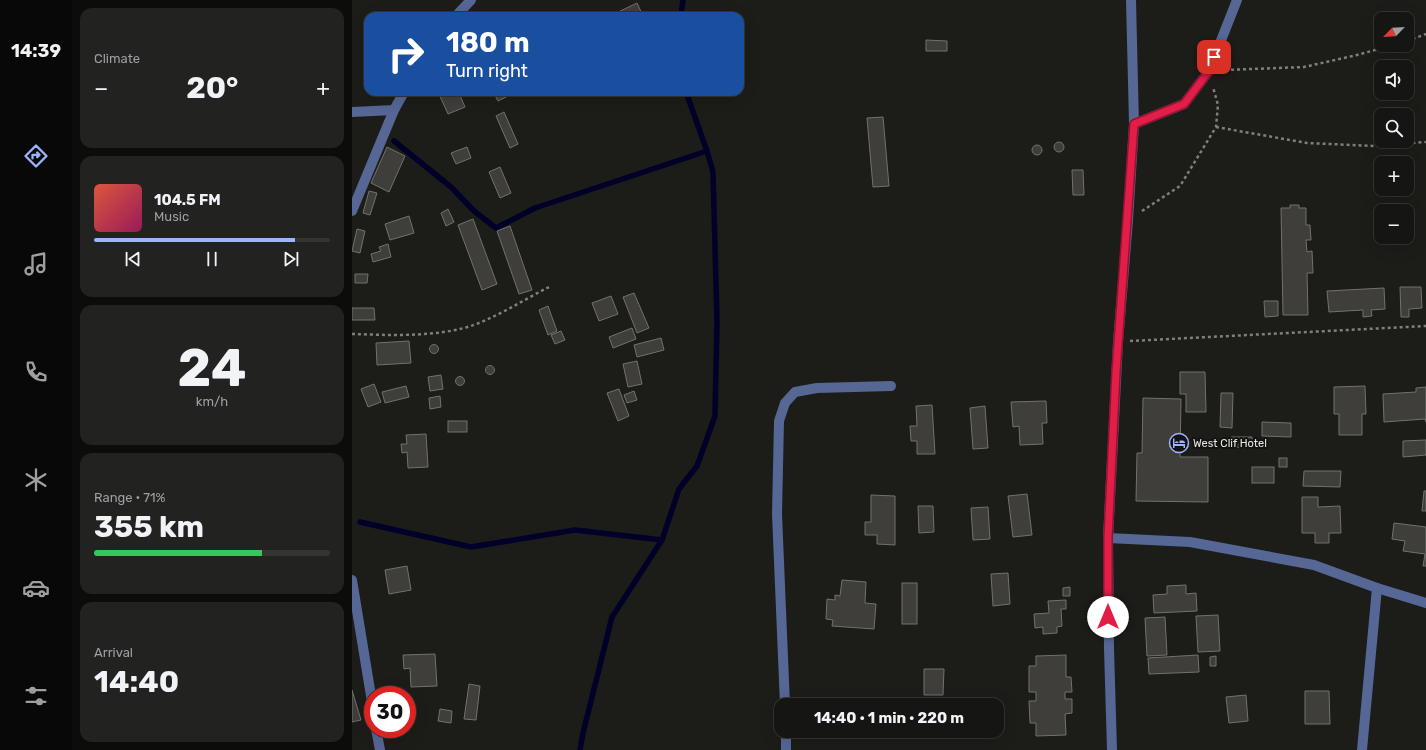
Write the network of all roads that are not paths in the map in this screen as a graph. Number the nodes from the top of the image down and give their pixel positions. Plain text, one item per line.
1 (469, 0) edge
2 (1131, 0) edge
3 (1238, 0) edge
4 (459, 12) edge
5 (402, 96) edge
6 (394, 110) junction
7 (352, 112) edge
8 (1134, 124) junction
9 (352, 211) edge
10 (891, 386) dead end
11 (1108, 538) junction
12 (352, 580) edge
13 (1376, 588) junction
14 (1426, 603) edge
15 (369, 686) edge
16 (785, 698) edge
17 (378, 738) edge
18 (786, 738) edge
19 (380, 750) edge
20 (786, 750) edge
21 (1112, 750) edge
22 (1362, 750) edge

1 - 4 street
2 - 8 street
3 - 8 street
5 - 6 street
6 - 7 street
6 - 9 street
8 - 11 street
10 - 16 street
11 - 13 street
11 - 21 street
12 - 15 street
13 - 14 street
13 - 22 street
17 - 19 street
18 - 20 street

